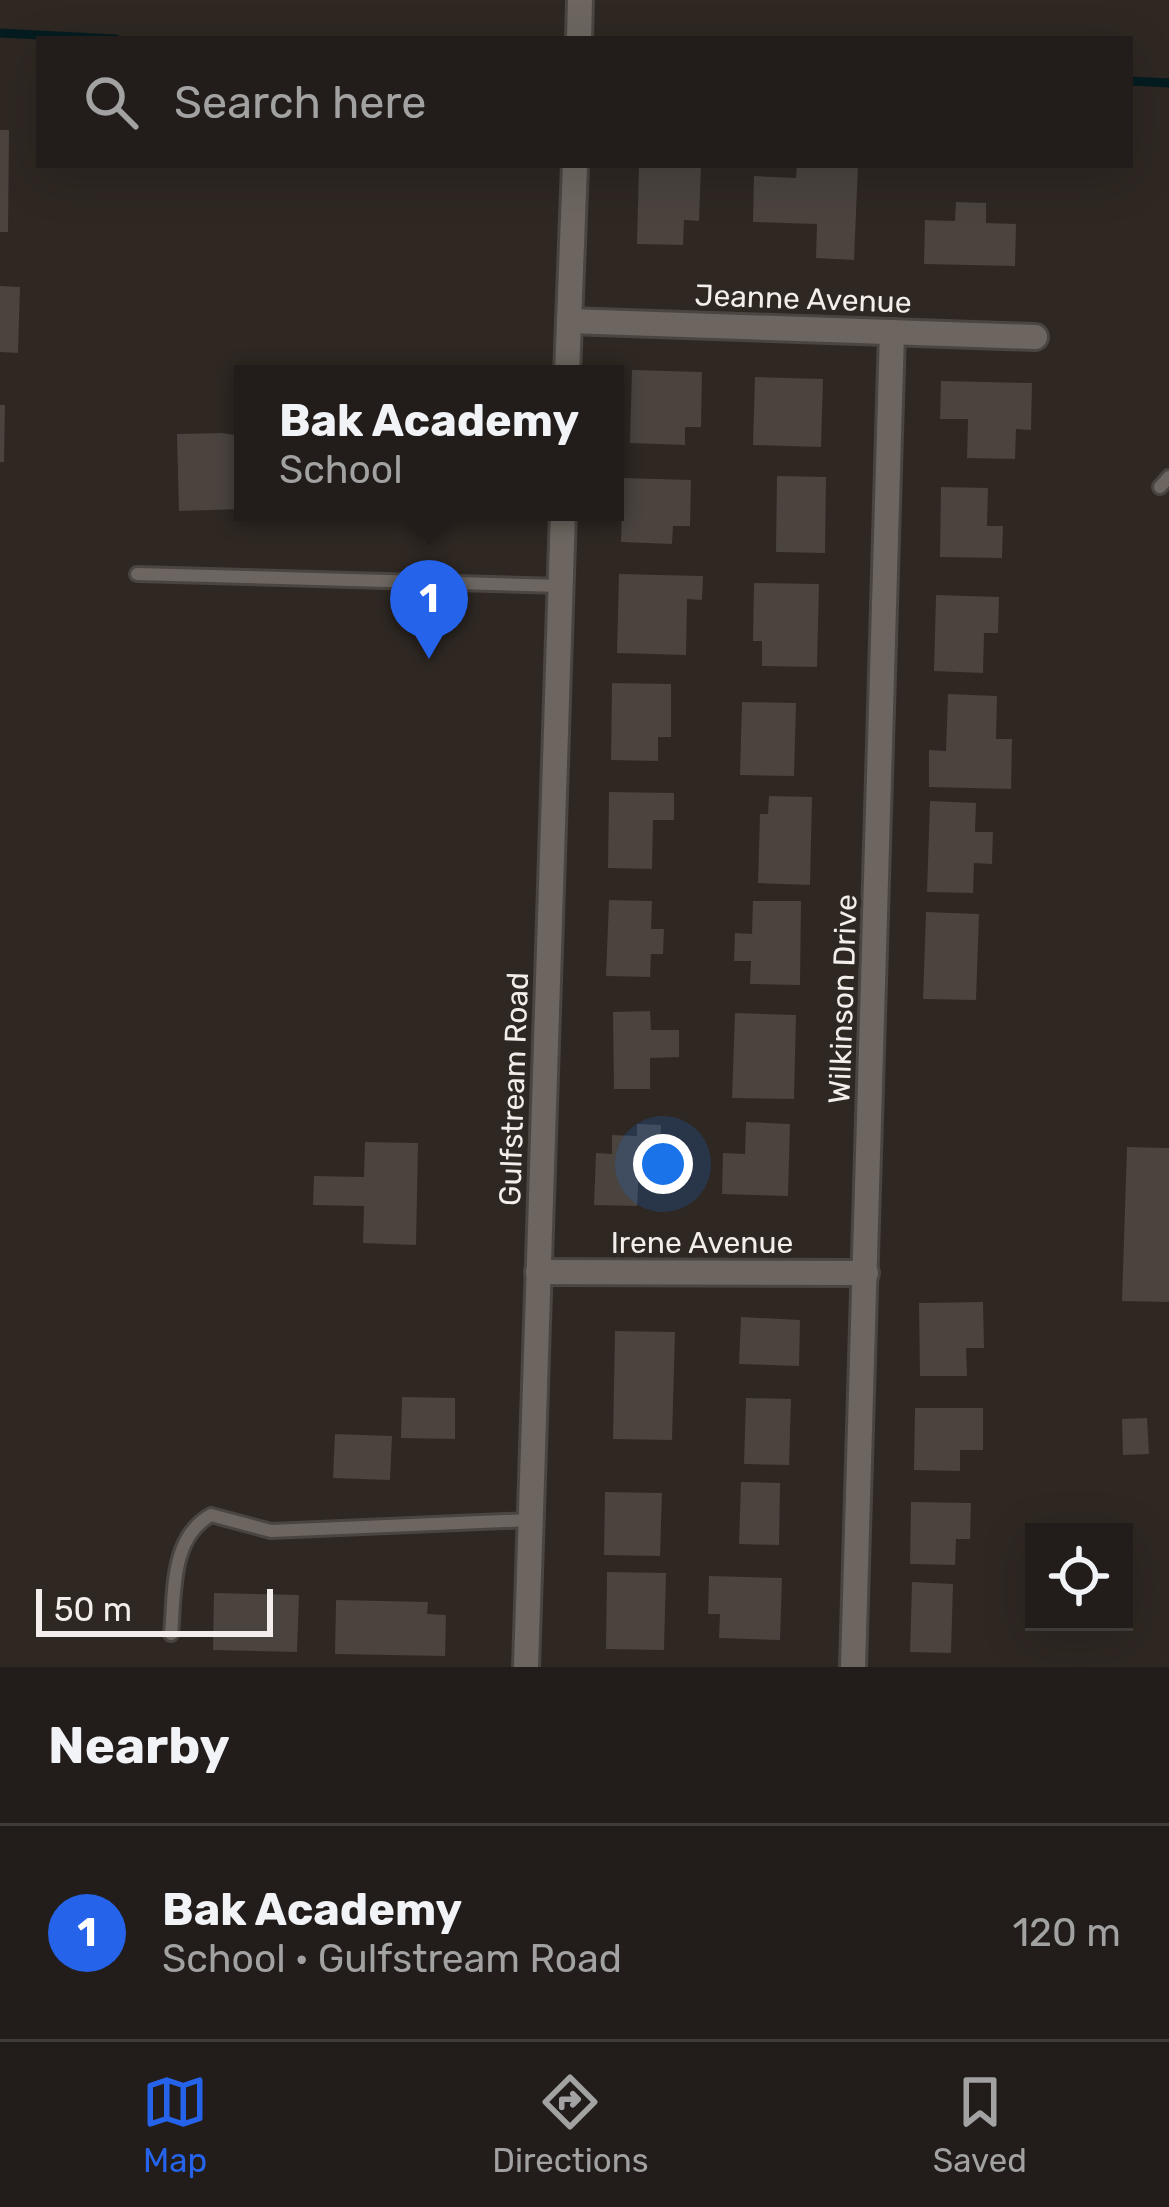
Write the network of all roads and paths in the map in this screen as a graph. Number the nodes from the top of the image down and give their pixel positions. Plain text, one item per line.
1 (580, 0) edge
2 (579, 36) edge
3 (575, 168) edge
4 (569, 321) junction
5 (892, 332) junction
6 (1035, 337) dead end
7 (567, 365) edge
8 (563, 521) edge
9 (137, 574) dead end
10 (561, 586) junction
11 (538, 1272) junction
12 (866, 1273) junction
13 (530, 1520) junction
14 (170, 1634) dead end
15 (526, 1667) edge
16 (853, 1667) edge

1 - 2 street
3 - 4 street
4 - 5 street, Jeanne Avenue
4 - 7 street
5 - 6 street, Jeanne Avenue
5 - 12 street, Wilkinson Drive
8 - 10 street, Gulfstream Road
9 - 10 lane
10 - 11 street, Gulfstream Road
11 - 12 street, Irene Avenue
11 - 13 street, Gulfstream Road
12 - 16 street, Wilkinson Drive
13 - 14 lane
13 - 15 street, Gulfstream Road

